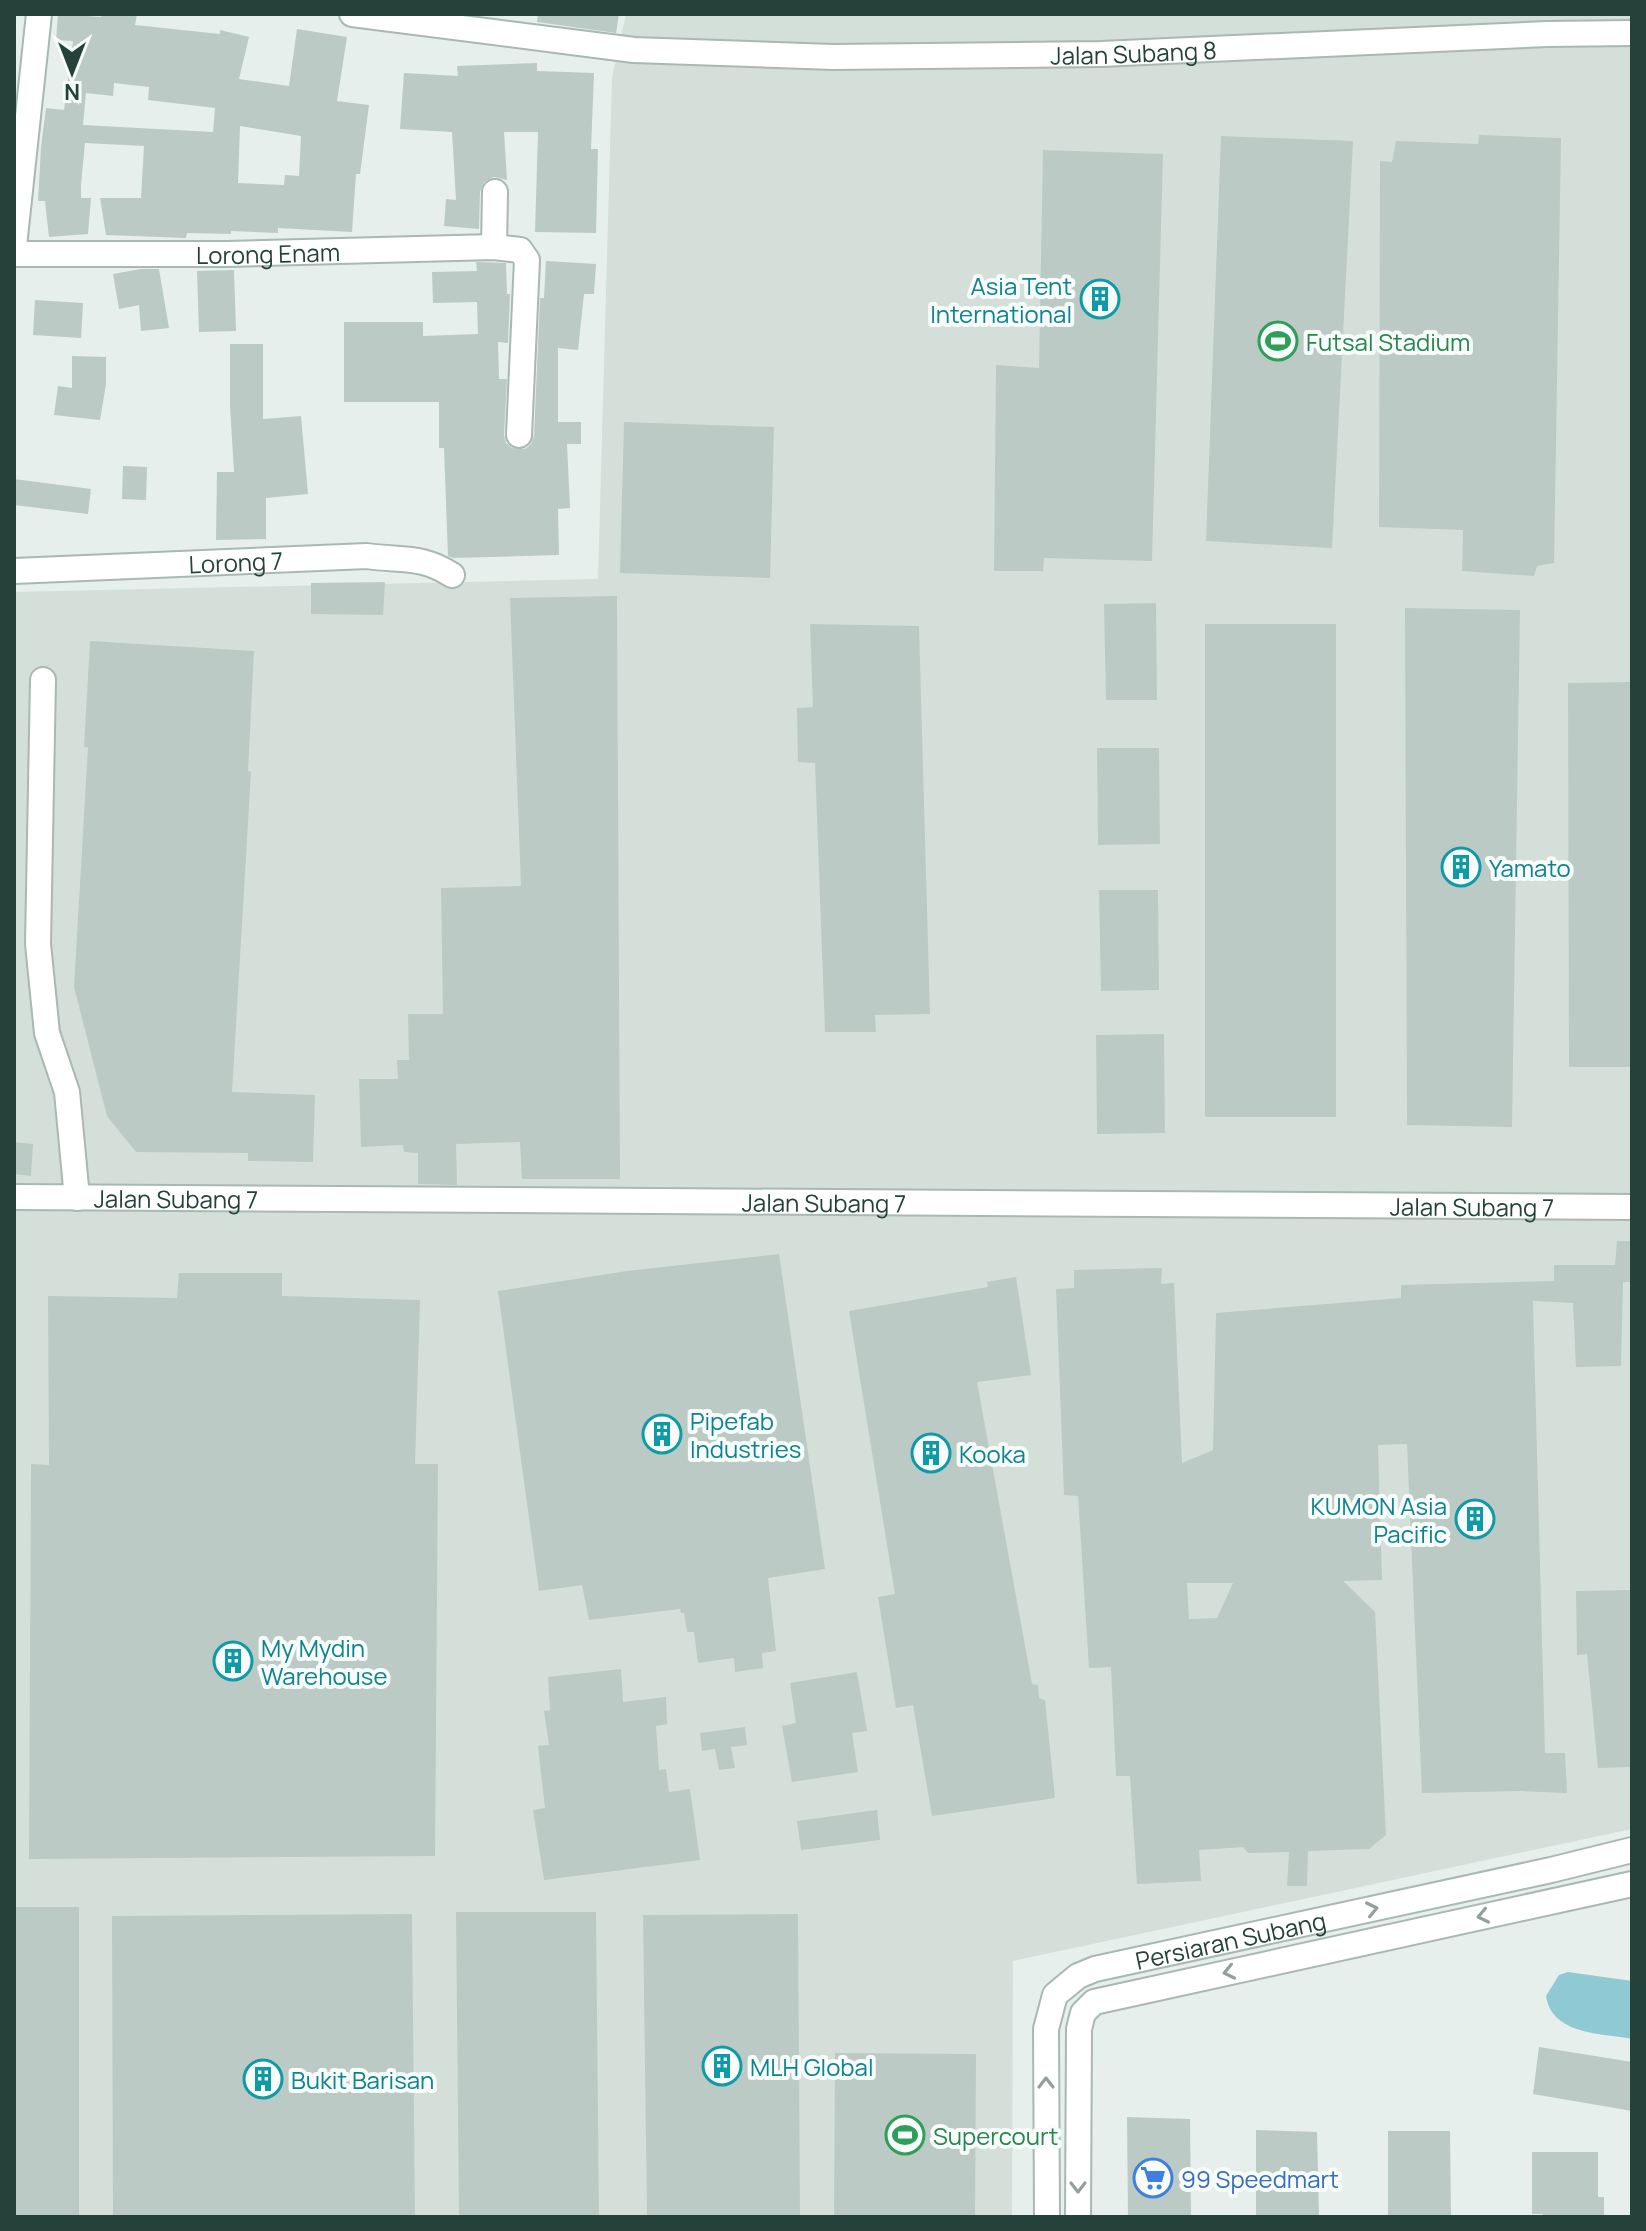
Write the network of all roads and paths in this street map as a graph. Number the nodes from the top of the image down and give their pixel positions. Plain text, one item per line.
1 (39, 14) edge
2 (352, 14) edge
3 (406, 18) edge
4 (1632, 33) edge
5 (495, 192) dead end
6 (14, 246) edge
7 (494, 247) junction
8 (14, 254) edge
9 (519, 435) dead end
10 (14, 571) edge
11 (452, 575) dead end
12 (43, 680) dead end
13 (14, 1197) edge
14 (77, 1198) junction
15 (1632, 1207) edge
16 (1632, 1850) edge
17 (1632, 1884) edge
18 (1047, 2217) edge
19 (1078, 2217) edge

1 - 6 street
2 - 3 street, Jalan Subang 8
3 - 4 street, Jalan Subang 8
5 - 7 street
7 - 8 street, Lorong Enam
7 - 9 street, Lorong Enam
10 - 11 street, Lorong 7
12 - 14 street
13 - 14 street, Jalan Subang 7
14 - 15 street, Jalan Subang 7
18 -> 16 street, Persiaran Subang
17 -> 19 street, Persiaran Subang

